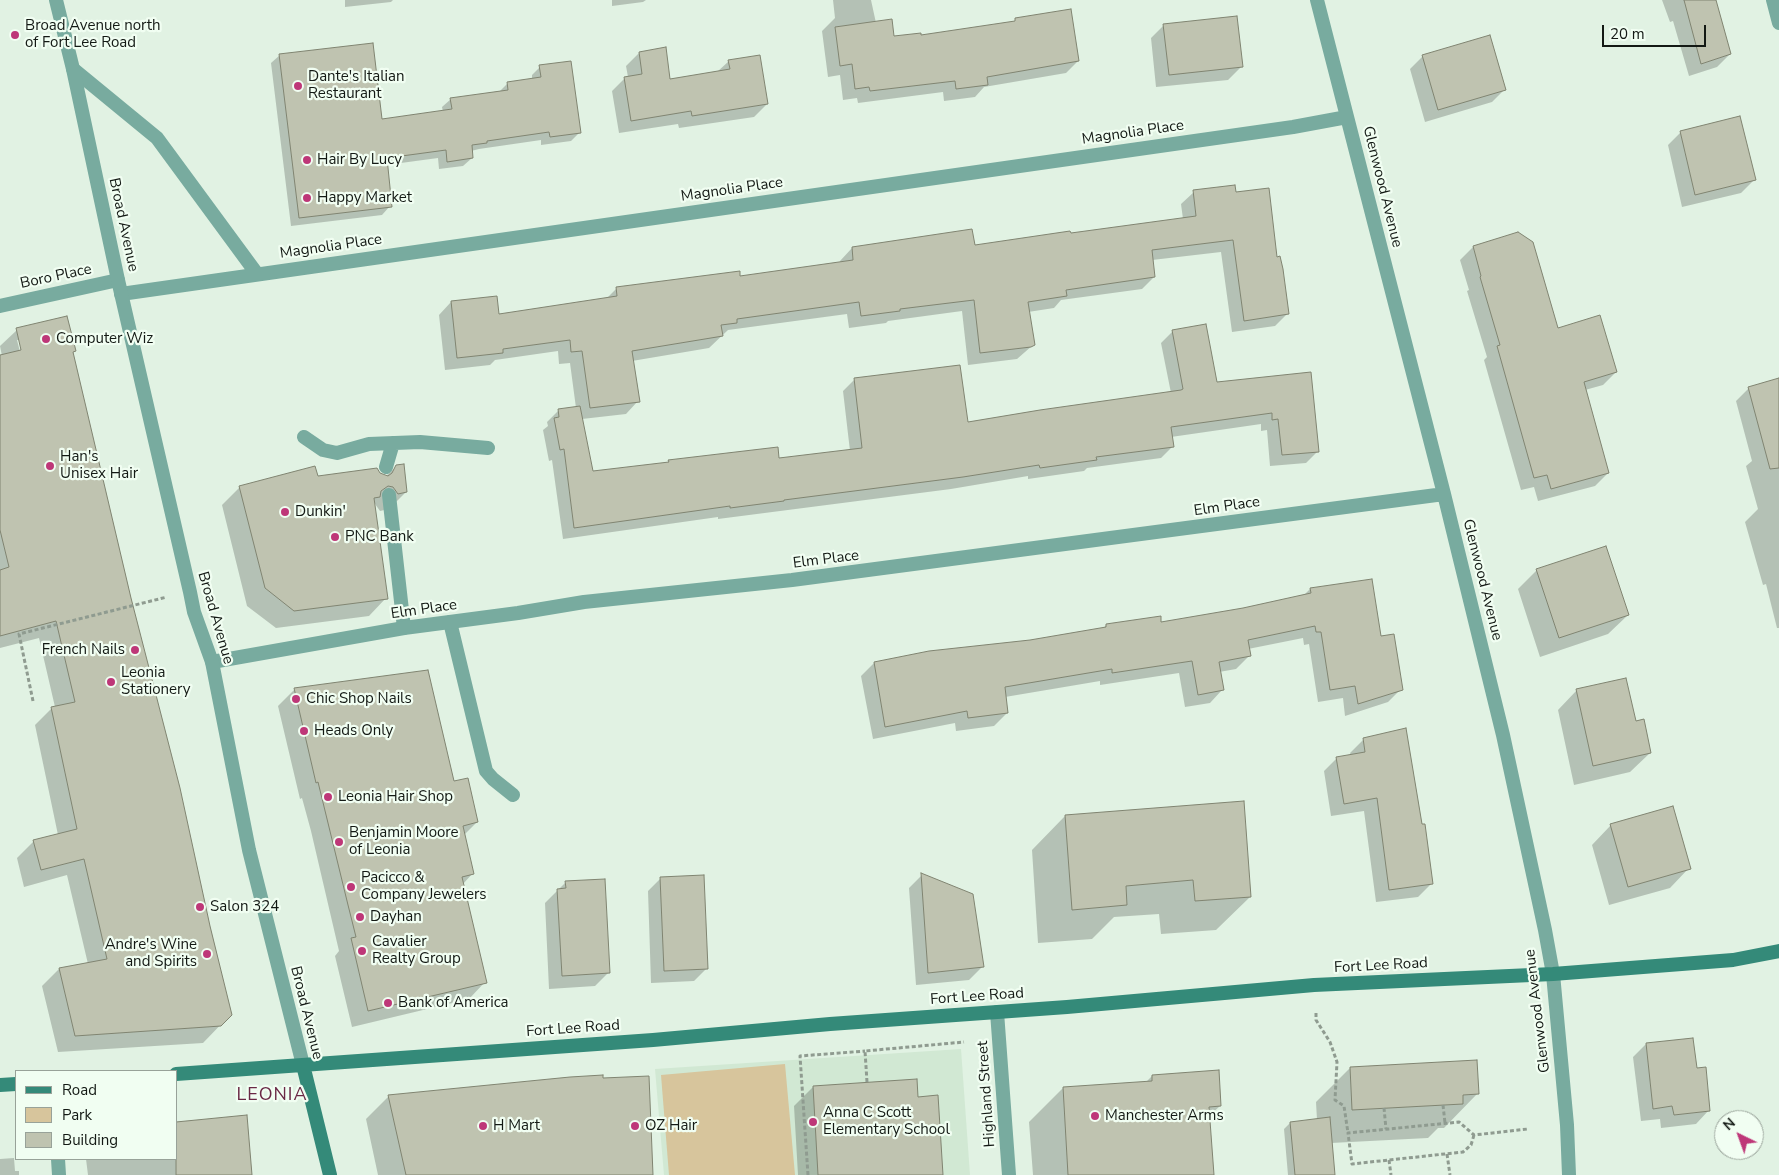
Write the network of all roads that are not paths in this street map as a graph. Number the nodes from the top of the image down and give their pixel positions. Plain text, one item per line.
1 (56, 0) edge
2 (1317, 0) edge
3 (1773, 0) edge
4 (1779, 23) edge
5 (73, 69) junction
6 (1347, 117) junction
7 (257, 274) junction
8 (120, 287) junction
9 (0, 306) edge
10 (304, 437) dead end
11 (393, 443) junction
12 (488, 448) dead end
13 (386, 467) dead end
14 (1444, 494) junction
15 (389, 496) dead end
16 (450, 622) junction
17 (404, 628) junction
18 (212, 662) junction
19 (513, 795) dead end
20 (1779, 951) edge
21 (1553, 974) junction
22 (997, 1012) junction
23 (303, 1065) junction
24 (178, 1074) edge
25 (15, 1084) edge
26 (0, 1085) edge
27 (58, 1160) edge
28 (59, 1175) edge
29 (330, 1175) edge
30 (1009, 1175) edge
31 (1568, 1175) edge

1 - 5 street, Broad Avenue
2 - 6 street, Glenwood Avenue
3 - 4 street
5 - 7 street
5 - 8 street, Broad Avenue
6 - 7 street, Magnolia Place
6 - 14 street, Glenwood Avenue
7 - 8 street, Magnolia Place
8 - 9 street, Boro Place
8 - 18 street, Broad Avenue
10 - 11 street
11 - 12 street
11 - 13 street
14 - 16 street, Elm Place
14 - 21 street, Glenwood Avenue
15 - 17 street
16 - 17 street, Elm Place
16 - 19 street
17 - 18 street, Elm Place
18 - 23 street, Broad Avenue
20 - 21 main road, Fort Lee Road
21 - 22 main road, Fort Lee Road
21 - 31 street, Glenwood Avenue
22 - 23 main road, Fort Lee Road
22 - 30 street, Highland Street
23 - 24 main road, Fort Lee Road
23 - 29 main road, Broad Avenue
25 - 26 main road
27 - 28 street

